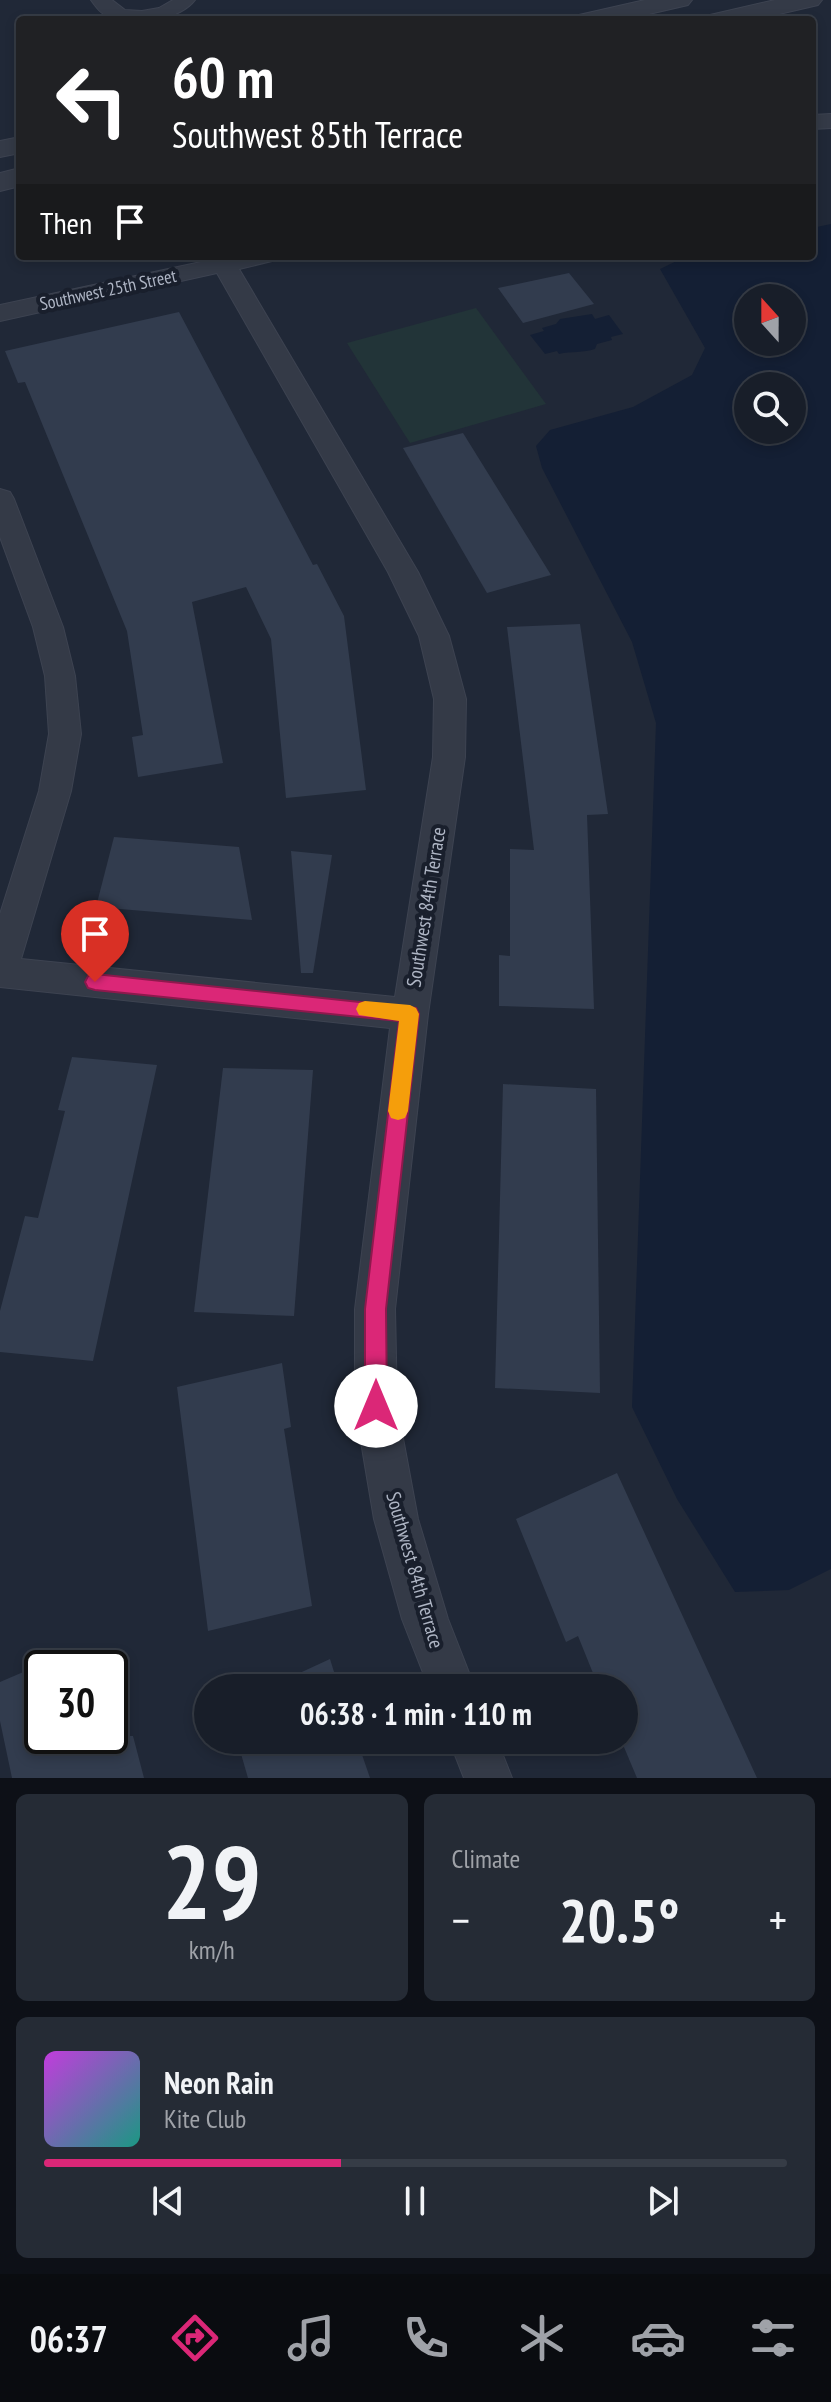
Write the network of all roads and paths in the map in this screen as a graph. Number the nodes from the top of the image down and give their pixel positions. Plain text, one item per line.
1 (101, 0) edge
2 (185, 0) edge
3 (679, 0) edge
4 (809, 0) edge
5 (133, 16) edge
6 (146, 16) edge
7 (606, 16) edge
8 (737, 16) edge
9 (248, 260) edge
10 (225, 266) junction
11 (0, 313) edge
12 (0, 499) edge
13 (0, 971) edge
14 (410, 1014) junction
15 (447, 1674) edge
16 (479, 1754) edge
17 (488, 1778) edge

1 - 5 street
2 - 6 street
3 - 7 street
4 - 8 street
9 - 10 street, Southwest 25th Street
10 - 11 street, Southwest 25th Street
10 - 14 street, Southwest 84th Terrace
12 - 13 street
13 - 14 street
14 - 15 street, Southwest 84th Terrace
16 - 17 street

